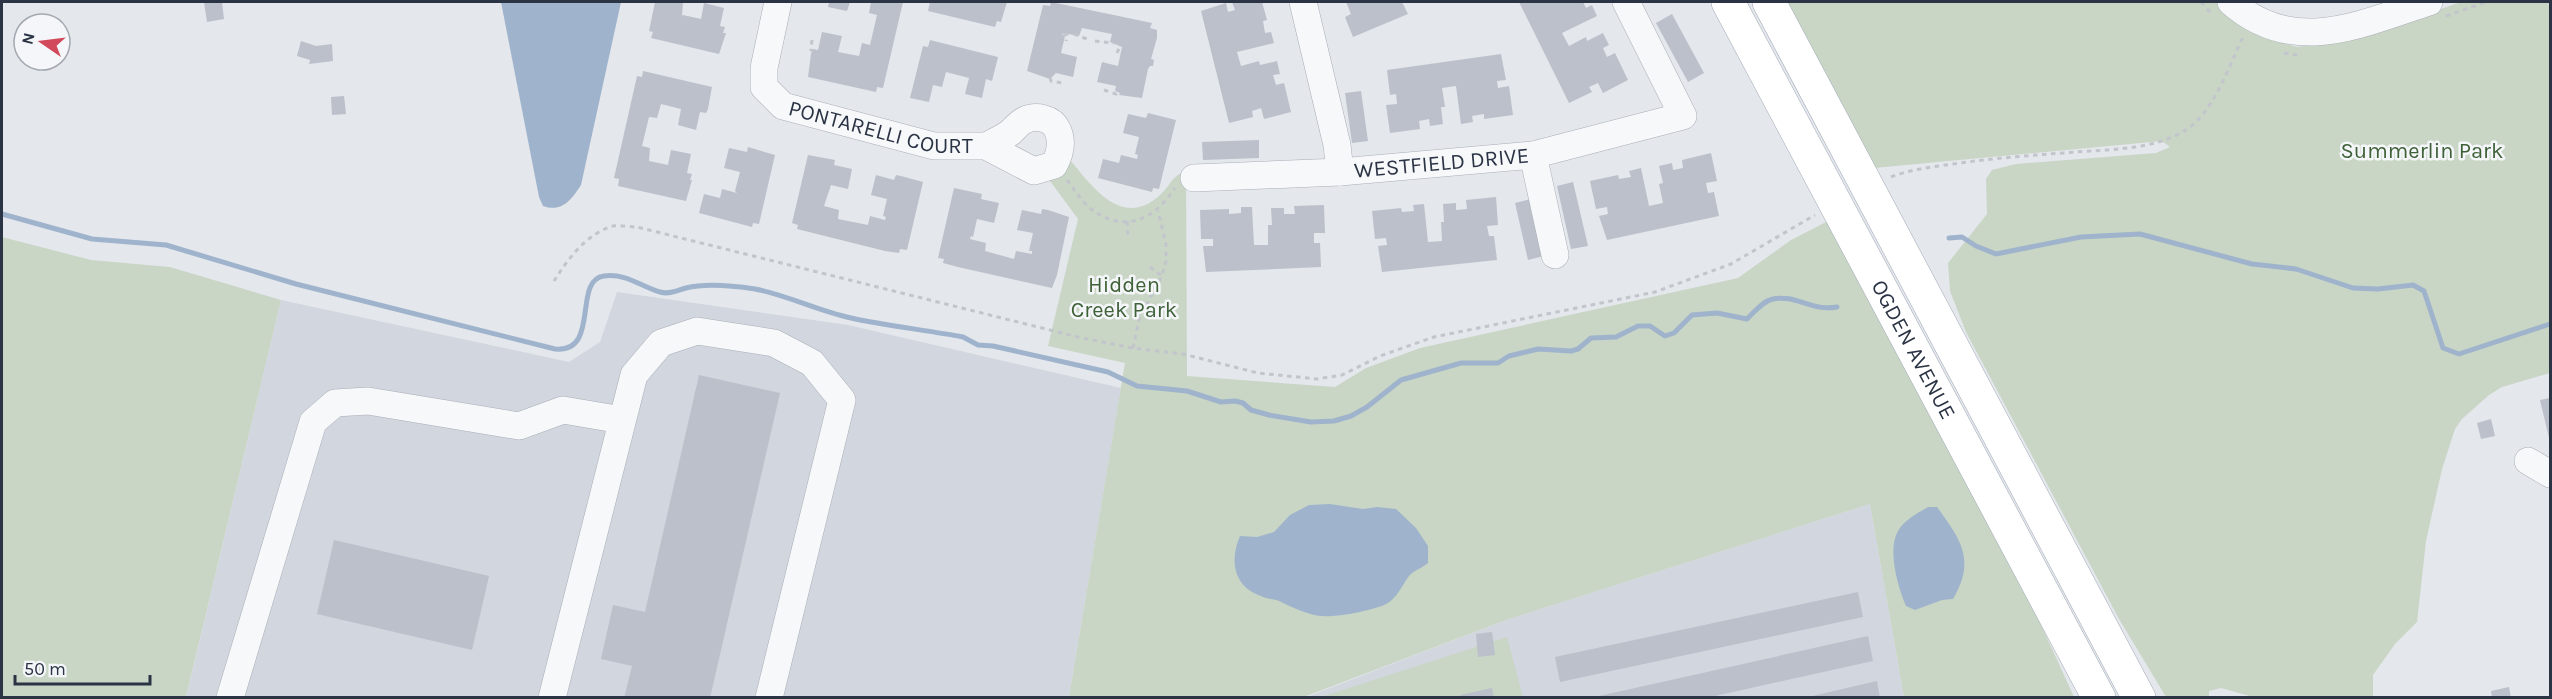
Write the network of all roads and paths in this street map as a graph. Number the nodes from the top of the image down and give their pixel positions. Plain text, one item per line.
1 (778, 2) edge
2 (1303, 2) edge
3 (1626, 2) edge
4 (1728, 2) edge
5 (1769, 2) edge
6 (2231, 2) edge
7 (2429, 2) edge
8 (1062, 34) dead end
9 (1074, 34) dead end
10 (2244, 36) dead end
11 (1088, 39) dead end
12 (812, 40) dead end
13 (1066, 41) dead end
14 (1095, 41) dead end
15 (1114, 43) dead end
16 (1120, 46) dead end
17 (813, 51) dead end
18 (1117, 53) dead end
19 (1050, 78) dead end
20 (1062, 83) dead end
21 (1104, 90) dead end
22 (1117, 92) dead end
23 (986, 146) dead end
24 (1533, 155) junction
25 (1340, 172) junction
26 (1194, 178) joint
27 (1066, 179) dead end
28 (1884, 180) dead end
29 (1158, 211) junction
30 (1819, 213) dead end
31 (1127, 221) junction
32 (1128, 239) dead end
33 (1555, 255) dead end
34 (1150, 267) dead end
35 (1162, 276) junction
36 (554, 281) dead end
37 (1132, 348) junction
38 (622, 420) junction
39 (230, 698) edge
40 (552, 698) edge
41 (769, 698) edge
42 (2099, 698) edge
43 (2139, 698) edge

1 - 23 street, PONTARELLI COURT
2 - 25 street
3 - 24 street, WESTFIELD DRIVE
4 - 42 main road, OGDEN AVENUE
5 - 43 main road, OGDEN AVENUE
6 - 7 street
8 - 13 path
9 - 11 path
10 - 28 path
12 - 17 path
14 - 15 path
16 - 18 path
19 - 20 path
21 - 22 path
24 - 25 street, WESTFIELD DRIVE
24 - 33 street
25 - 26 street, WESTFIELD DRIVE
26 - 29 path
27 - 31 path
29 - 31 path
29 - 35 path
30 - 37 path
31 - 32 path
34 - 35 path
35 - 37 path
36 - 37 path
38 - 39 street
38 - 40 street
38 - 41 street

